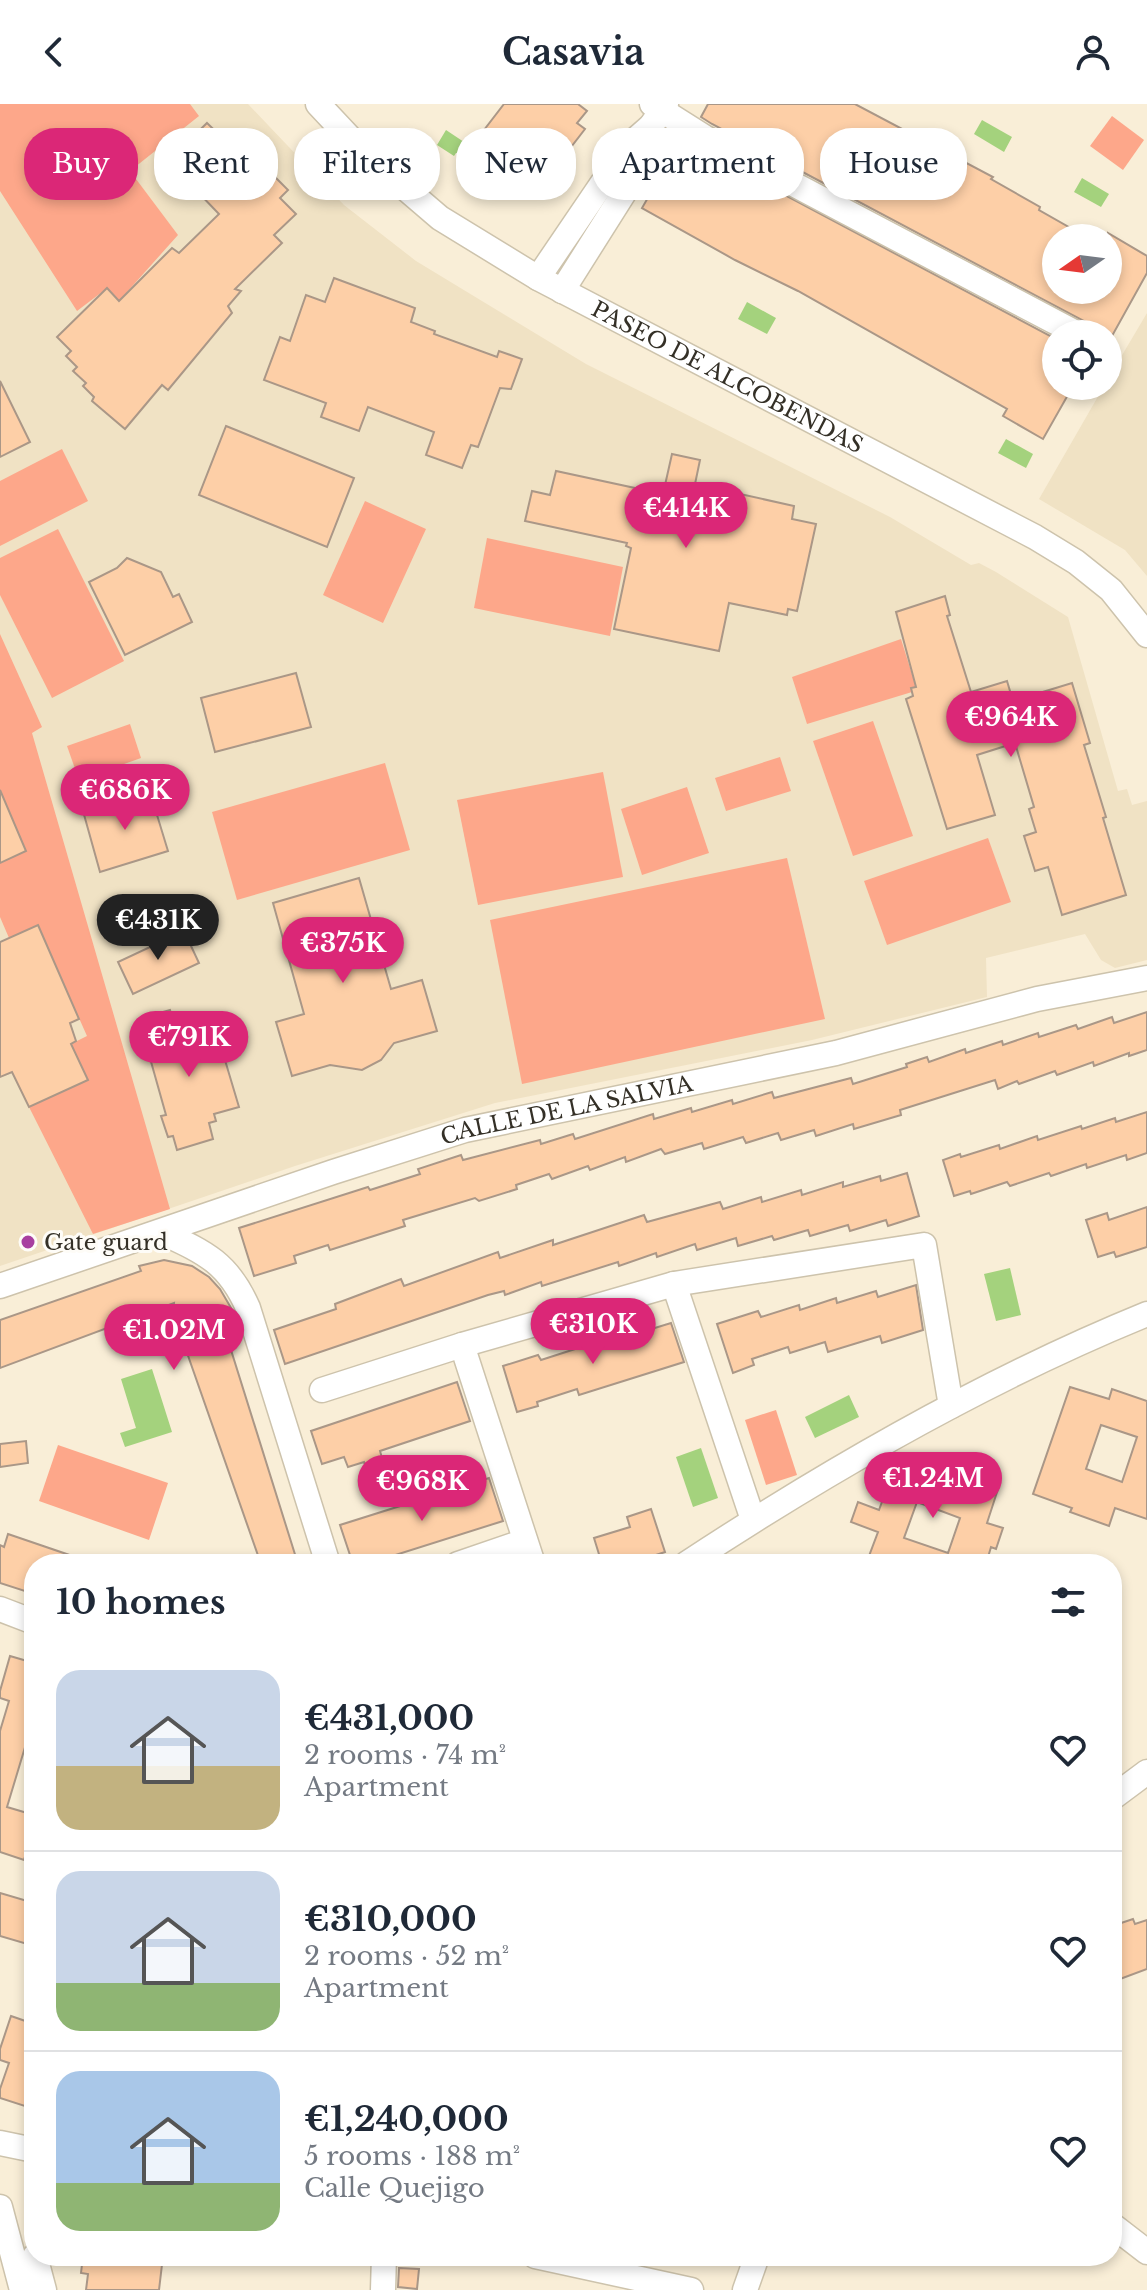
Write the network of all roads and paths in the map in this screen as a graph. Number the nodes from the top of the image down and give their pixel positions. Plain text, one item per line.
1 (318, 104) edge
2 (657, 111) edge
3 (538, 278) junction
4 (562, 291) junction
5 (1051, 320) edge
6 (1147, 635) edge
7 (1147, 978) edge
8 (161, 1232) junction
9 (674, 1284) junction
10 (0, 1286) edge
11 (1147, 1314) edge
12 (462, 1345) junction
13 (322, 1390) dead end
14 (951, 1406) junction
15 (753, 1520) junction
16 (529, 1553) edge
17 (325, 1554) edge
18 (701, 1554) edge
19 (0, 1609) edge
20 (24, 1618) edge
21 (1147, 1772) edge
22 (1122, 1791) edge
23 (0, 2143) edge
24 (24, 2148) edge
25 (0, 2207) edge
26 (1122, 2233) edge
27 (1147, 2252) edge
28 (37, 2266) edge
29 (384, 2266) edge
30 (581, 2266) edge
31 (753, 2266) edge
32 (22, 2290) edge
33 (44, 2290) edge
34 (383, 2290) edge
35 (691, 2290) edge
36 (745, 2290) edge

1 - 3 street, PASEO DE ALCOBENDAS
2 - 3 street
2 - 4 street
2 - 5 street
3 - 4 street, PASEO DE ALCOBENDAS
4 - 6 street, PASEO DE ALCOBENDAS
7 - 8 street, CALLE DE LA SALVIA
8 - 10 street, CALLE DE LA SALVIA
8 - 17 street
9 - 12 street
9 - 14 street
9 - 15 street
11 - 14 street
12 - 13 street
12 - 16 street
14 - 15 street
15 - 18 street
19 - 20 street
21 - 22 street
23 - 24 street
25 - 32 street
26 - 27 street
28 - 33 street
29 - 34 street
30 - 35 street
31 - 36 street

